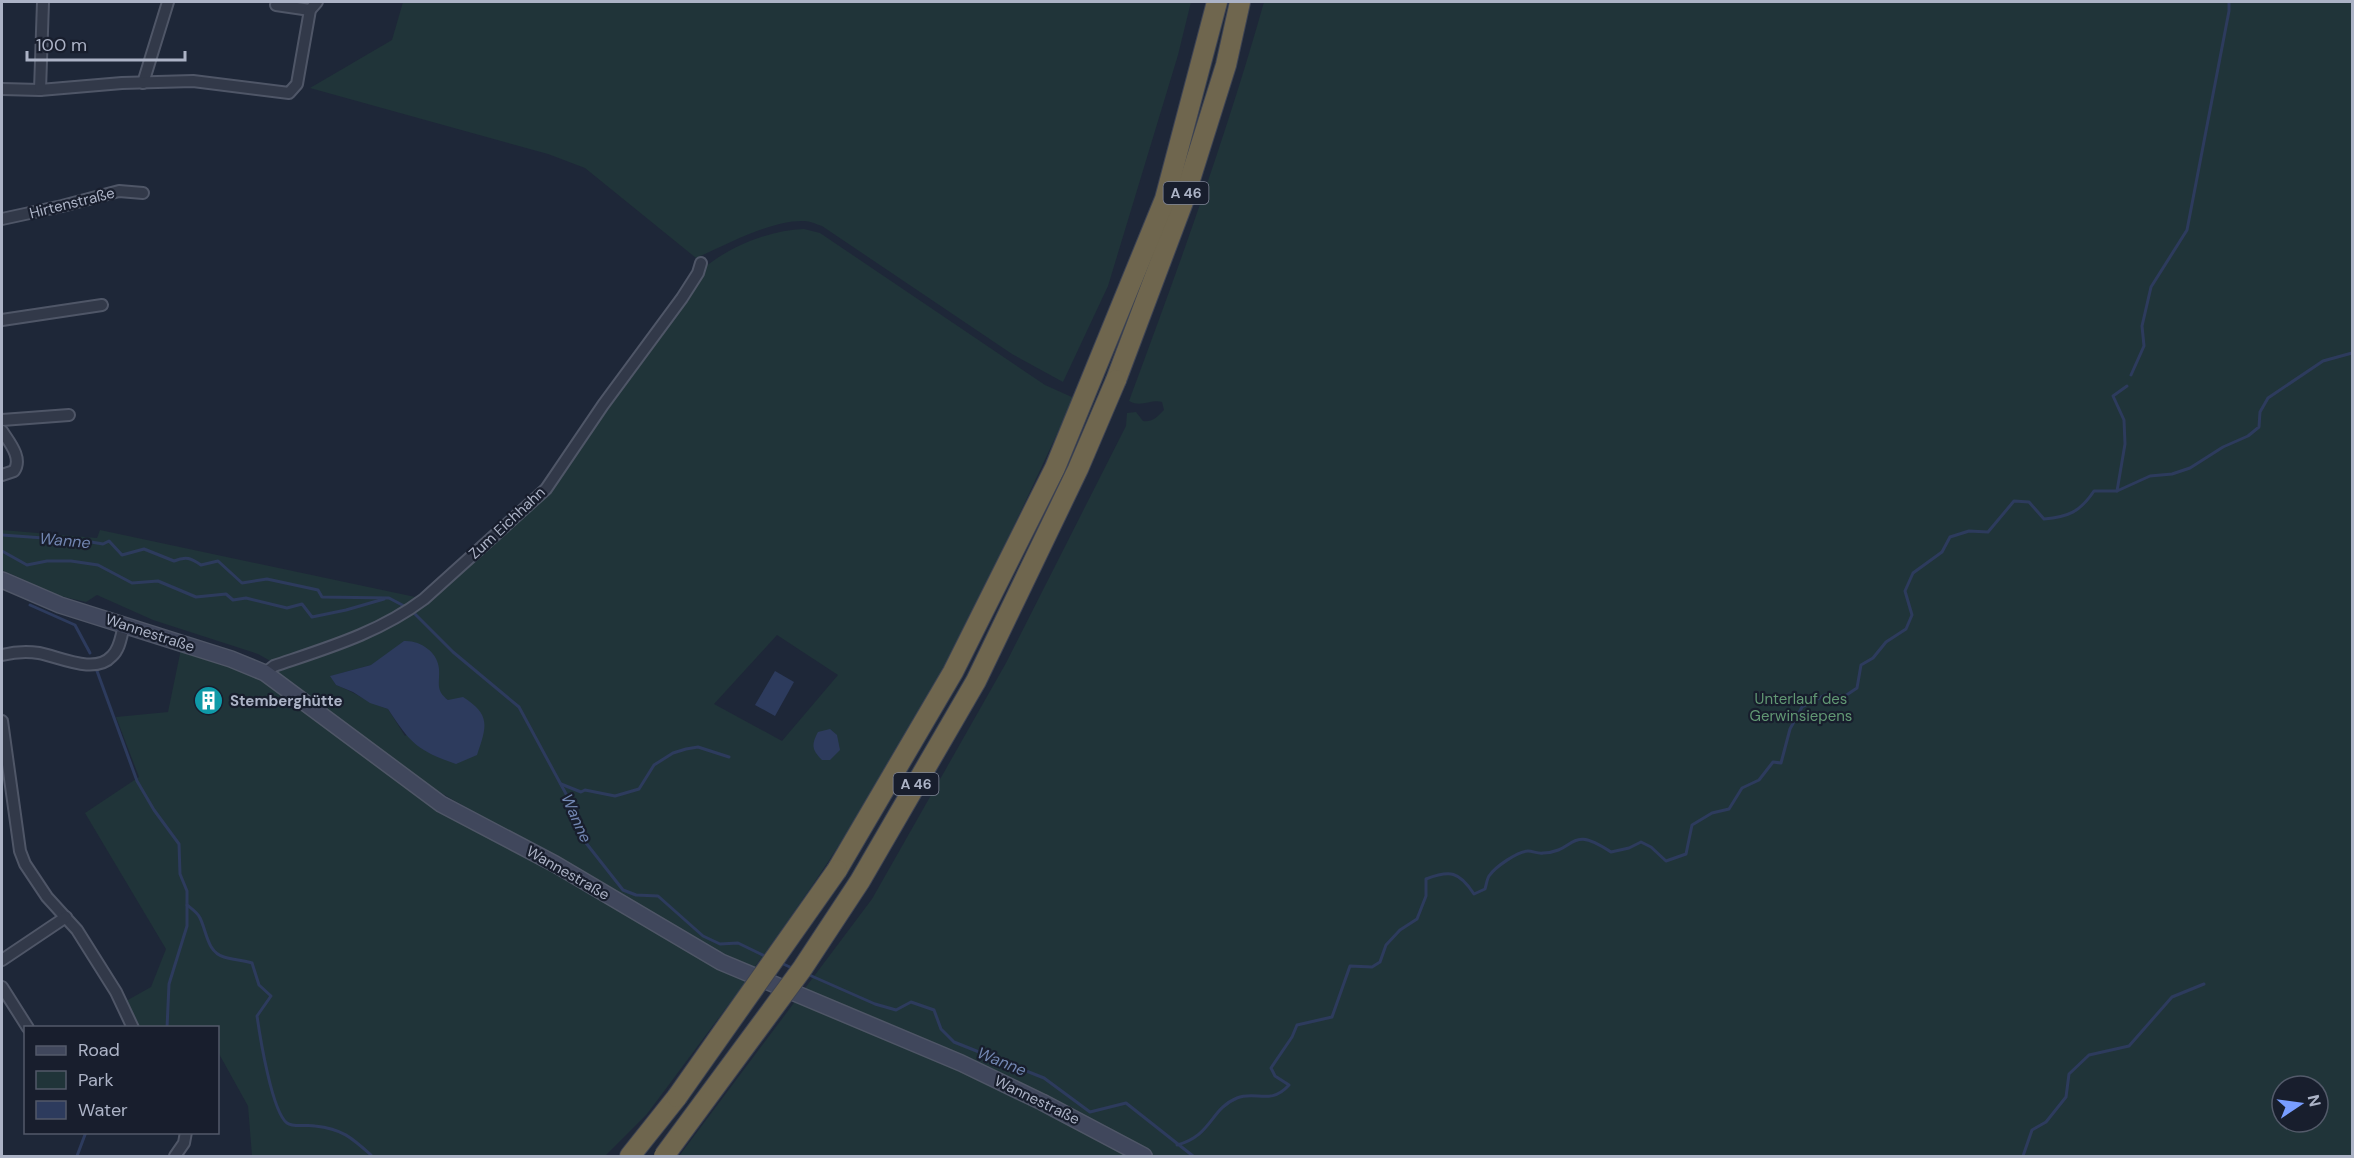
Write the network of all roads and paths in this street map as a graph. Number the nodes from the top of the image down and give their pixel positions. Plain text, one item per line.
1 (43, 2) edge
2 (168, 2) edge
3 (1217, 2) edge
4 (1240, 2) edge
5 (276, 5) dead end
6 (313, 6) edge
7 (143, 83) junction
8 (2, 89) edge
9 (40, 90) junction
10 (143, 193) dead end
11 (2, 219) edge
12 (701, 263) dead end
13 (102, 305) dead end
14 (2, 320) edge
15 (69, 415) dead end
16 (2, 420) edge
17 (2, 431) edge
18 (2, 475) edge
19 (2, 580) edge
20 (124, 626) junction
21 (2, 655) edge
22 (265, 673) junction
23 (2, 721) edge
24 (66, 917) junction
25 (2, 960) edge
26 (2, 987) edge
27 (27, 1026) edge
28 (132, 1026) edge
29 (186, 1134) edge
30 (634, 1151) edge
31 (175, 1156) edge
32 (664, 1156) edge
33 (1144, 1156) edge

1 - 9 street
2 - 7 street
3 - 30 highway, A 46, bridge
4 - 32 highway, A 46, bridge
5 - 6 street
6 - 7 street
7 - 9 street
8 - 9 street
10 - 11 street, Hirtenstraße
12 - 22 street, Zum Eichhahn
13 - 14 street
15 - 16 street
17 - 18 street
19 - 20 street, Wannestraße
20 - 21 street
20 - 22 street, Wannestraße
22 - 33 street, Wannestraße
23 - 24 street
24 - 25 street
24 - 28 street
26 - 27 street
29 - 31 street

